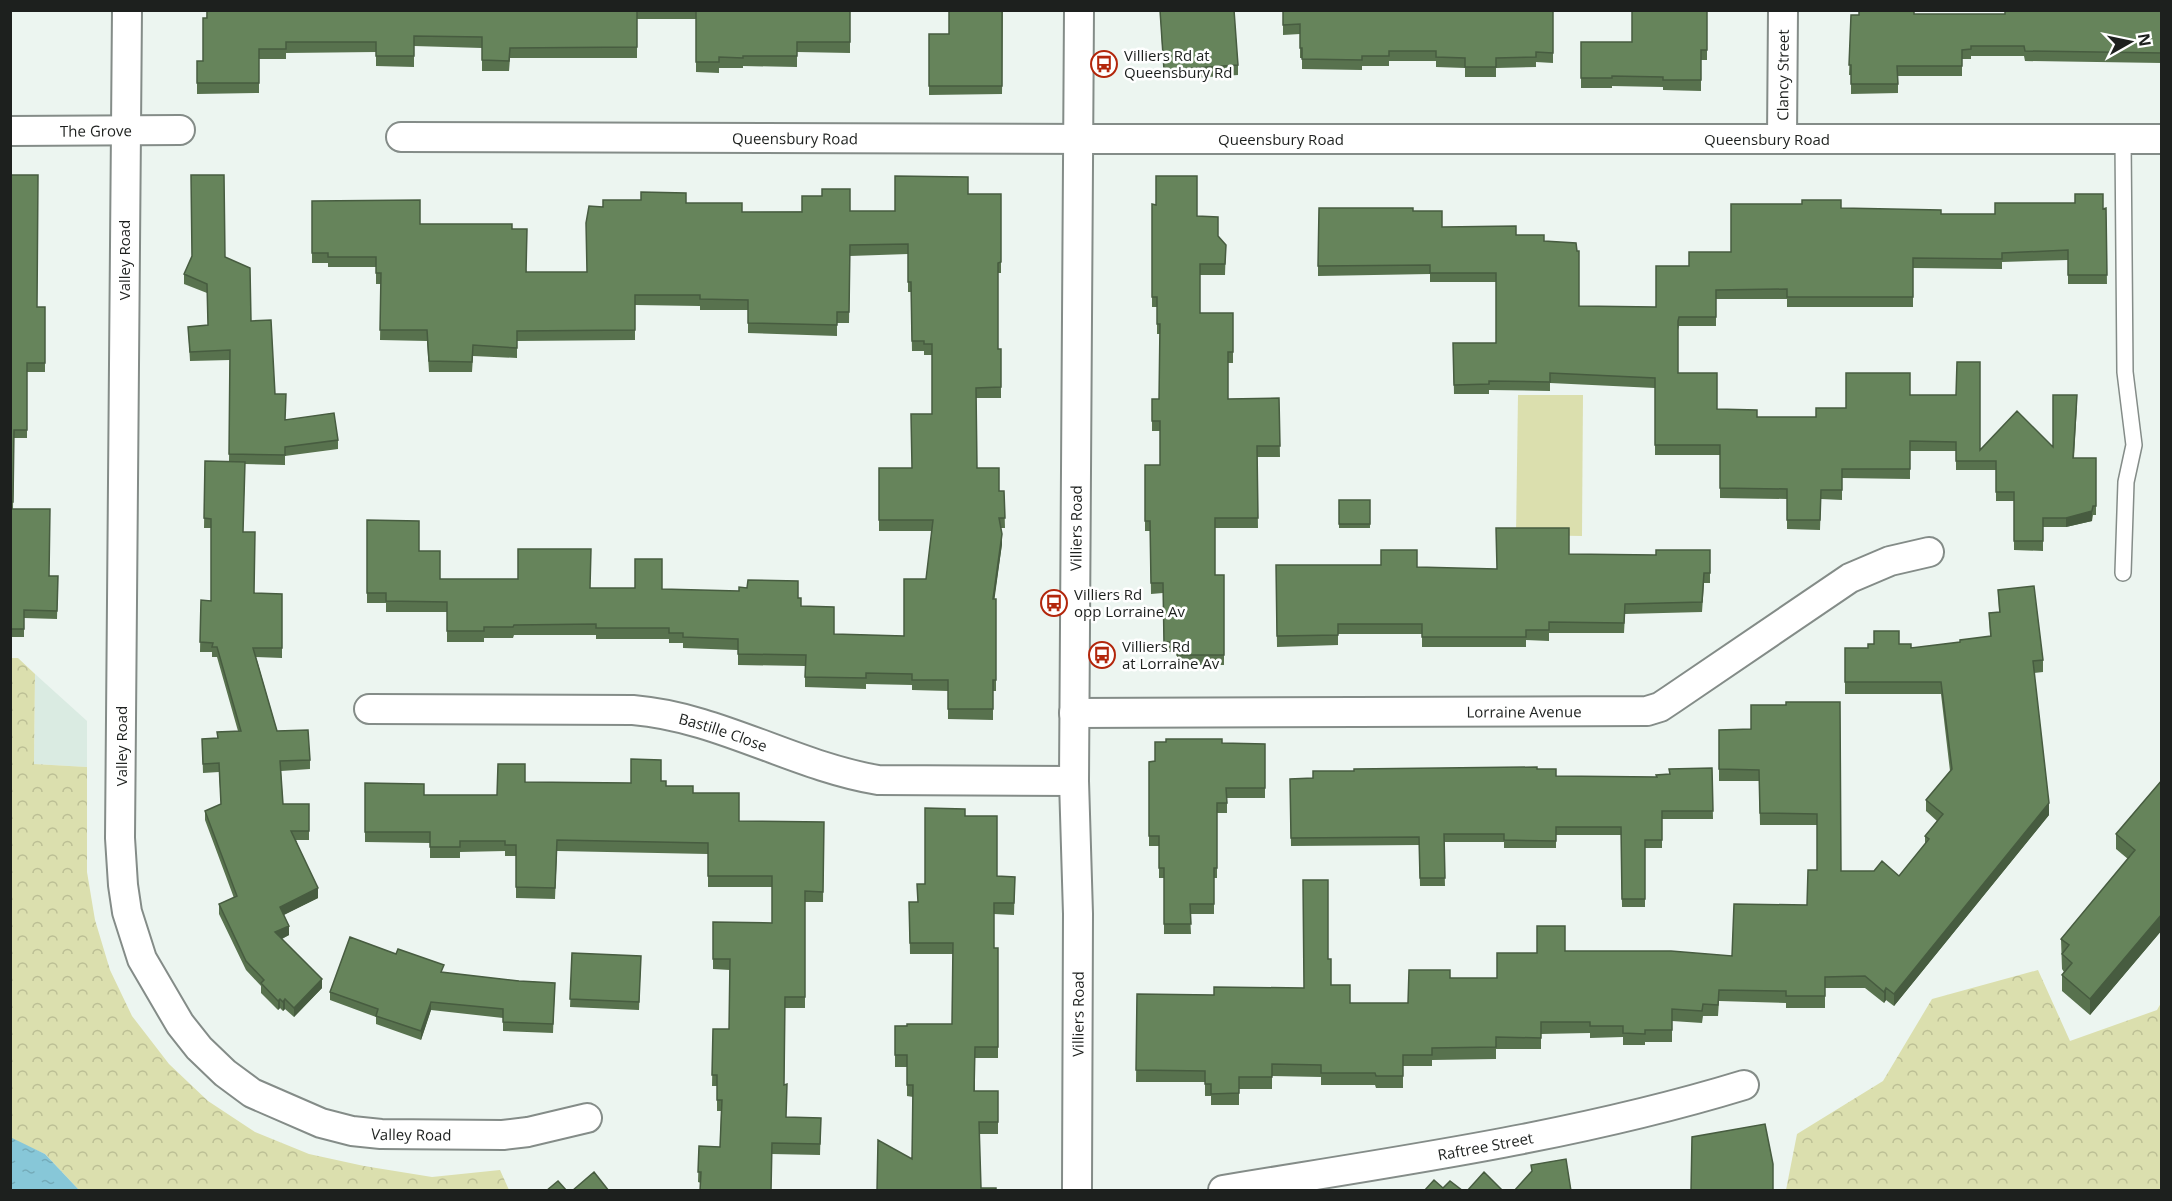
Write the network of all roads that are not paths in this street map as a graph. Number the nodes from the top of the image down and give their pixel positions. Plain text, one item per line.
1 (127, 10) edge
2 (1079, 10) edge
3 (1783, 10) edge
4 (125, 129) junction
5 (180, 130) dead end
6 (10, 131) edge
7 (401, 137) dead end
8 (1782, 138) junction
9 (1078, 139) junction
10 (2123, 139) junction
11 (2162, 139) edge
12 (1929, 552) dead end
13 (2123, 573) dead end
14 (369, 709) dead end
15 (1074, 713) junction
16 (1074, 781) junction
17 (1744, 1085) dead end
18 (587, 1118) dead end
19 (1077, 1191) edge
20 (1223, 1191) edge

1 - 4 street, Valley Road
2 - 9 street, Villiers Road
3 - 8 street, Clancy Street
4 - 5 street, The Grove
4 - 6 street, The Grove
4 - 18 street, Valley Road
7 - 9 street, Queensbury Road
8 - 9 street, Queensbury Road
8 - 10 street, Queensbury Road
9 - 15 street, Villiers Road
10 - 11 street, Queensbury Road
10 - 13 lane
12 - 15 street, Lorraine Avenue
14 - 16 street, Bastille Close
15 - 16 street, Villiers Road
16 - 19 street, Villiers Road
17 - 20 street, Raftree Street

